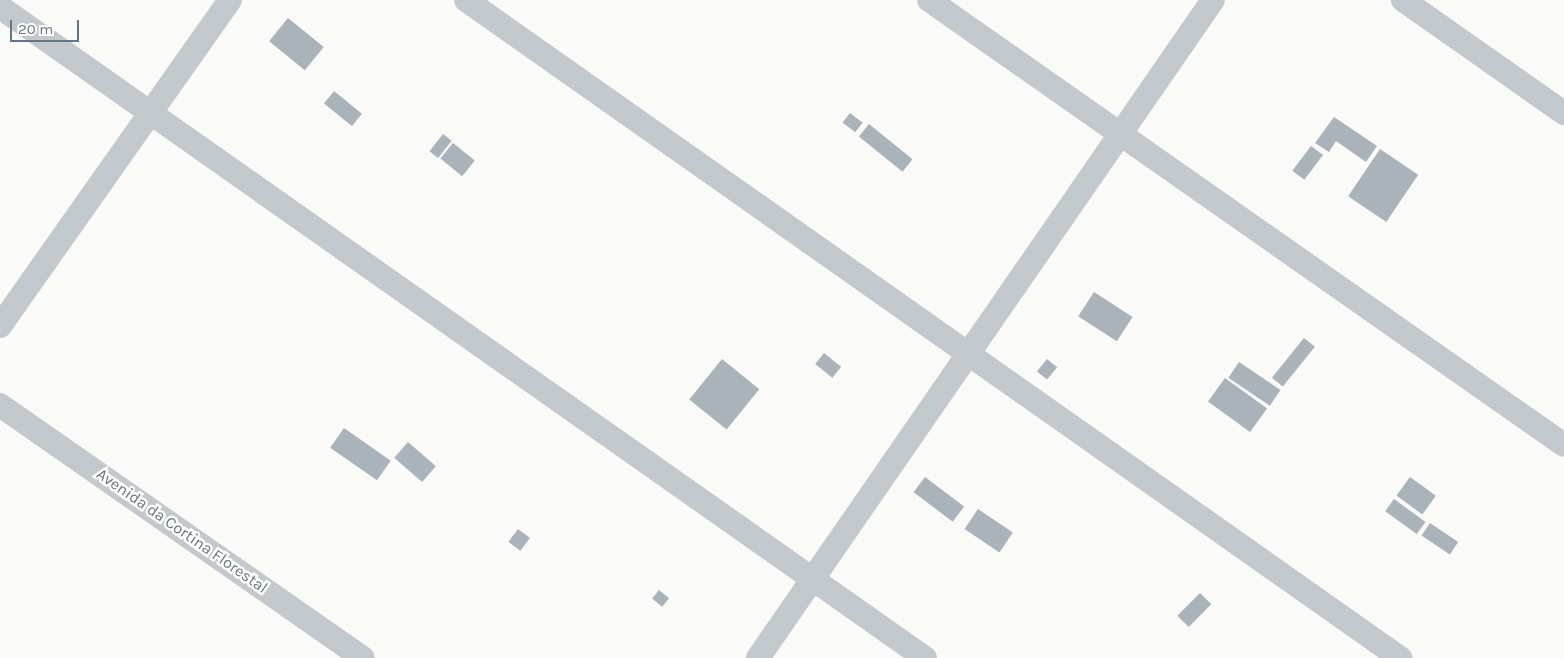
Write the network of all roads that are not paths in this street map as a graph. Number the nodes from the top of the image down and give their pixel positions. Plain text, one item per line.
1 (230, 0) edge
2 (466, 0) edge
3 (929, 0) edge
4 (1213, 0) edge
5 (1403, 0) edge
6 (0, 7) edge
7 (150, 113) junction
8 (1564, 113) edge
9 (1120, 134) junction
10 (0, 326) edge
11 (969, 354) junction
12 (0, 405) edge
13 (1564, 445) edge
14 (813, 579) junction
15 (363, 658) edge
16 (758, 658) edge
17 (925, 658) edge
18 (1400, 658) edge

1 - 7 street
2 - 11 street
3 - 9 street
4 - 9 street
5 - 8 street
6 - 7 street
7 - 10 street
7 - 14 street
9 - 11 street
9 - 13 street
11 - 14 street
11 - 18 street
12 - 15 street, Avenida da Cortina Florestal
14 - 16 street
14 - 17 street

